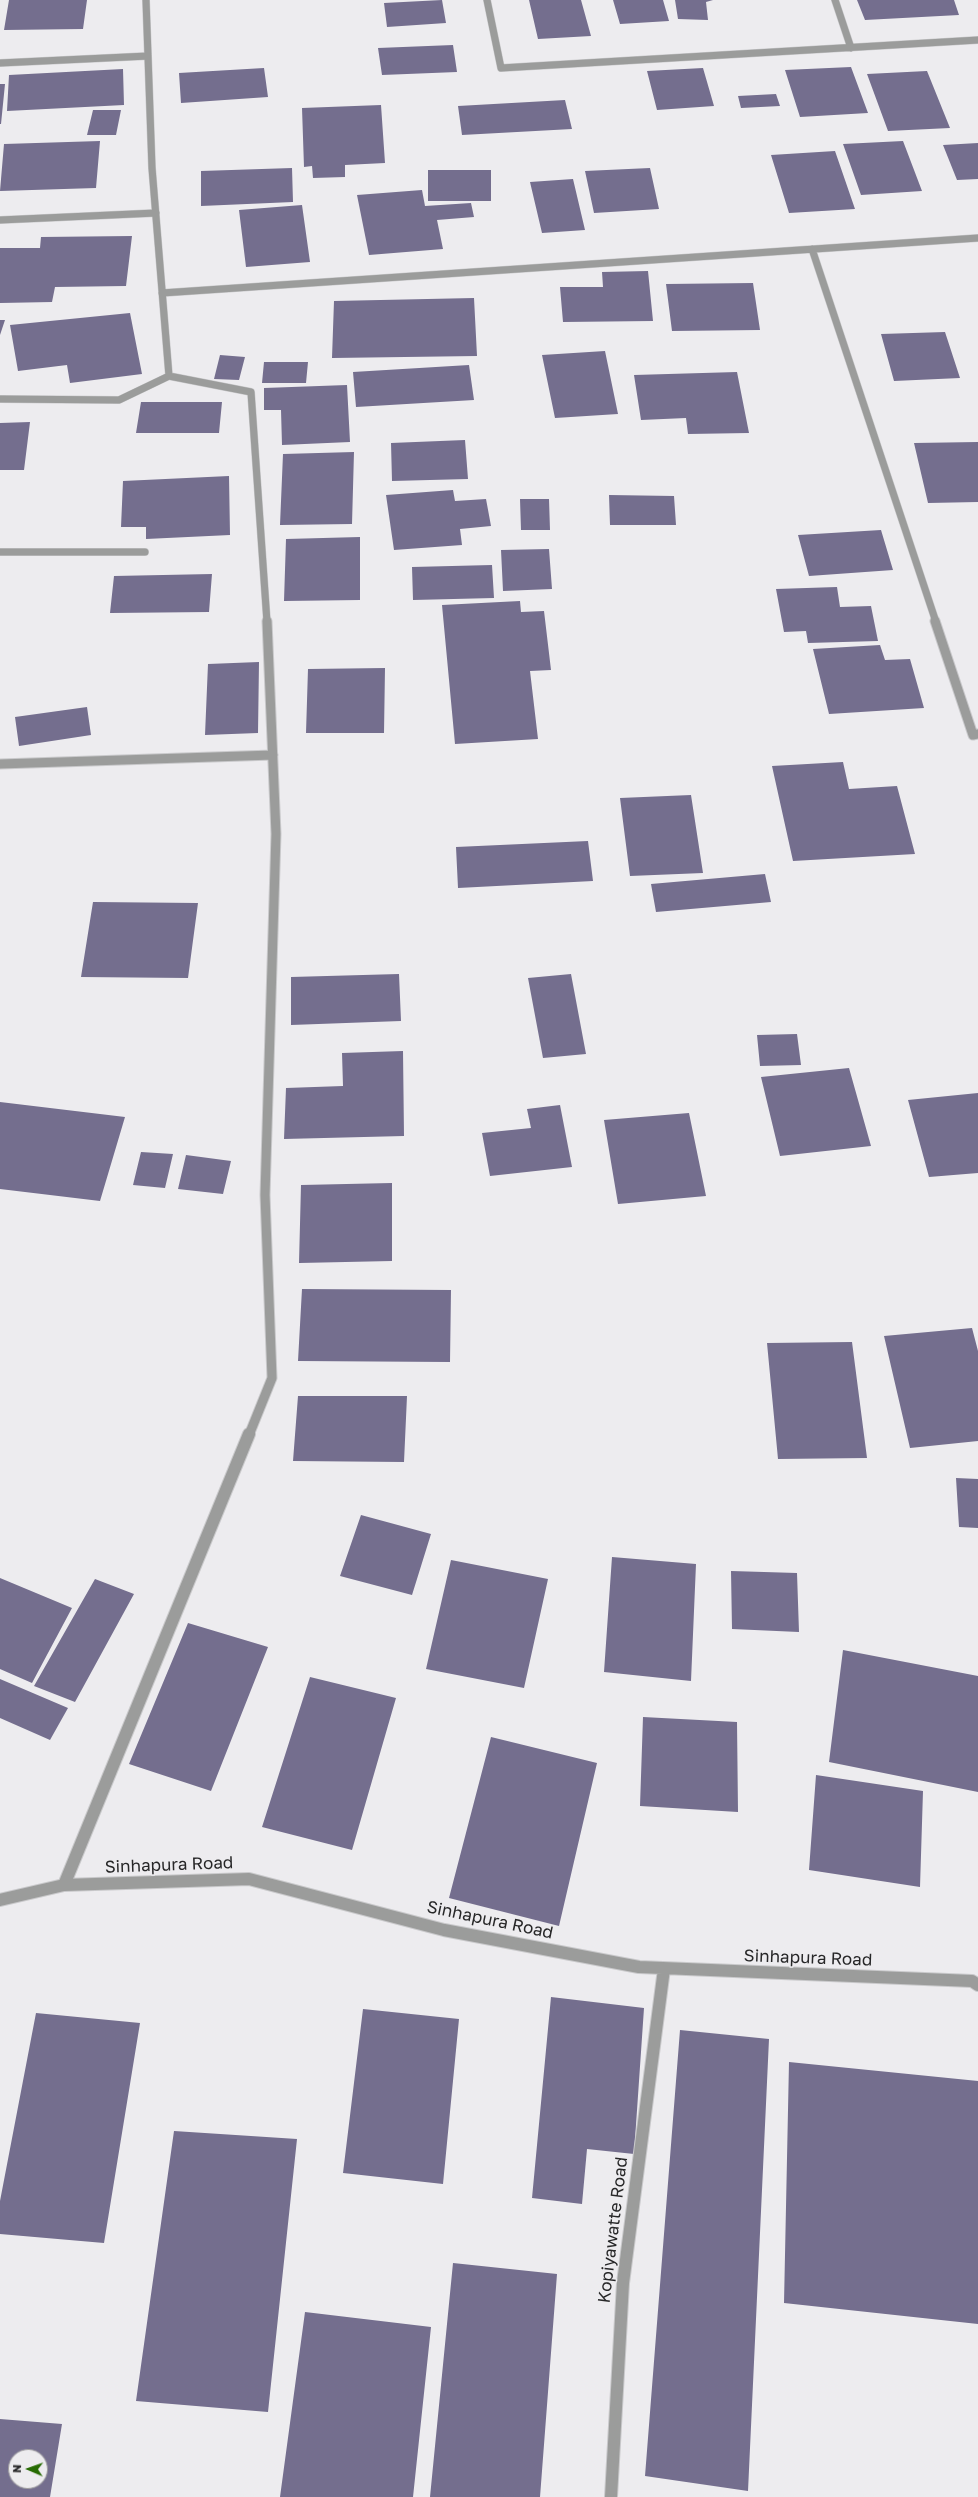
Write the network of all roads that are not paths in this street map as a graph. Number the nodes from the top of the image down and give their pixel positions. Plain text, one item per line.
1 (146, 0) edge
2 (487, 0) edge
3 (835, 0) edge
4 (978, 40) edge
5 (851, 48) junction
6 (148, 56) junction
7 (0, 62) edge
8 (156, 213) junction
9 (0, 220) edge
10 (978, 238) edge
11 (812, 249) junction
12 (162, 293) junction
13 (169, 376) junction
14 (0, 399) edge
15 (0, 552) edge
16 (146, 552) dead end
17 (978, 734) edge
18 (273, 755) junction
19 (0, 764) edge
20 (64, 1885) junction
21 (0, 1900) edge
22 (664, 1969) junction
23 (978, 1985) edge
24 (611, 2497) edge

1 - 6 street
2 - 5 street
3 - 5 street
4 - 5 street
6 - 7 street
6 - 8 street
8 - 9 street
8 - 12 street
10 - 11 street
11 - 12 street
11 - 17 street
12 - 13 street
13 - 14 street
13 - 18 street
15 - 16 street
18 - 19 street
18 - 20 street
20 - 21 street, Sinhapura Road
20 - 22 street, Sinhapura Road
22 - 23 street, Sinhapura Road
22 - 24 street, Kopiyawatte Road

